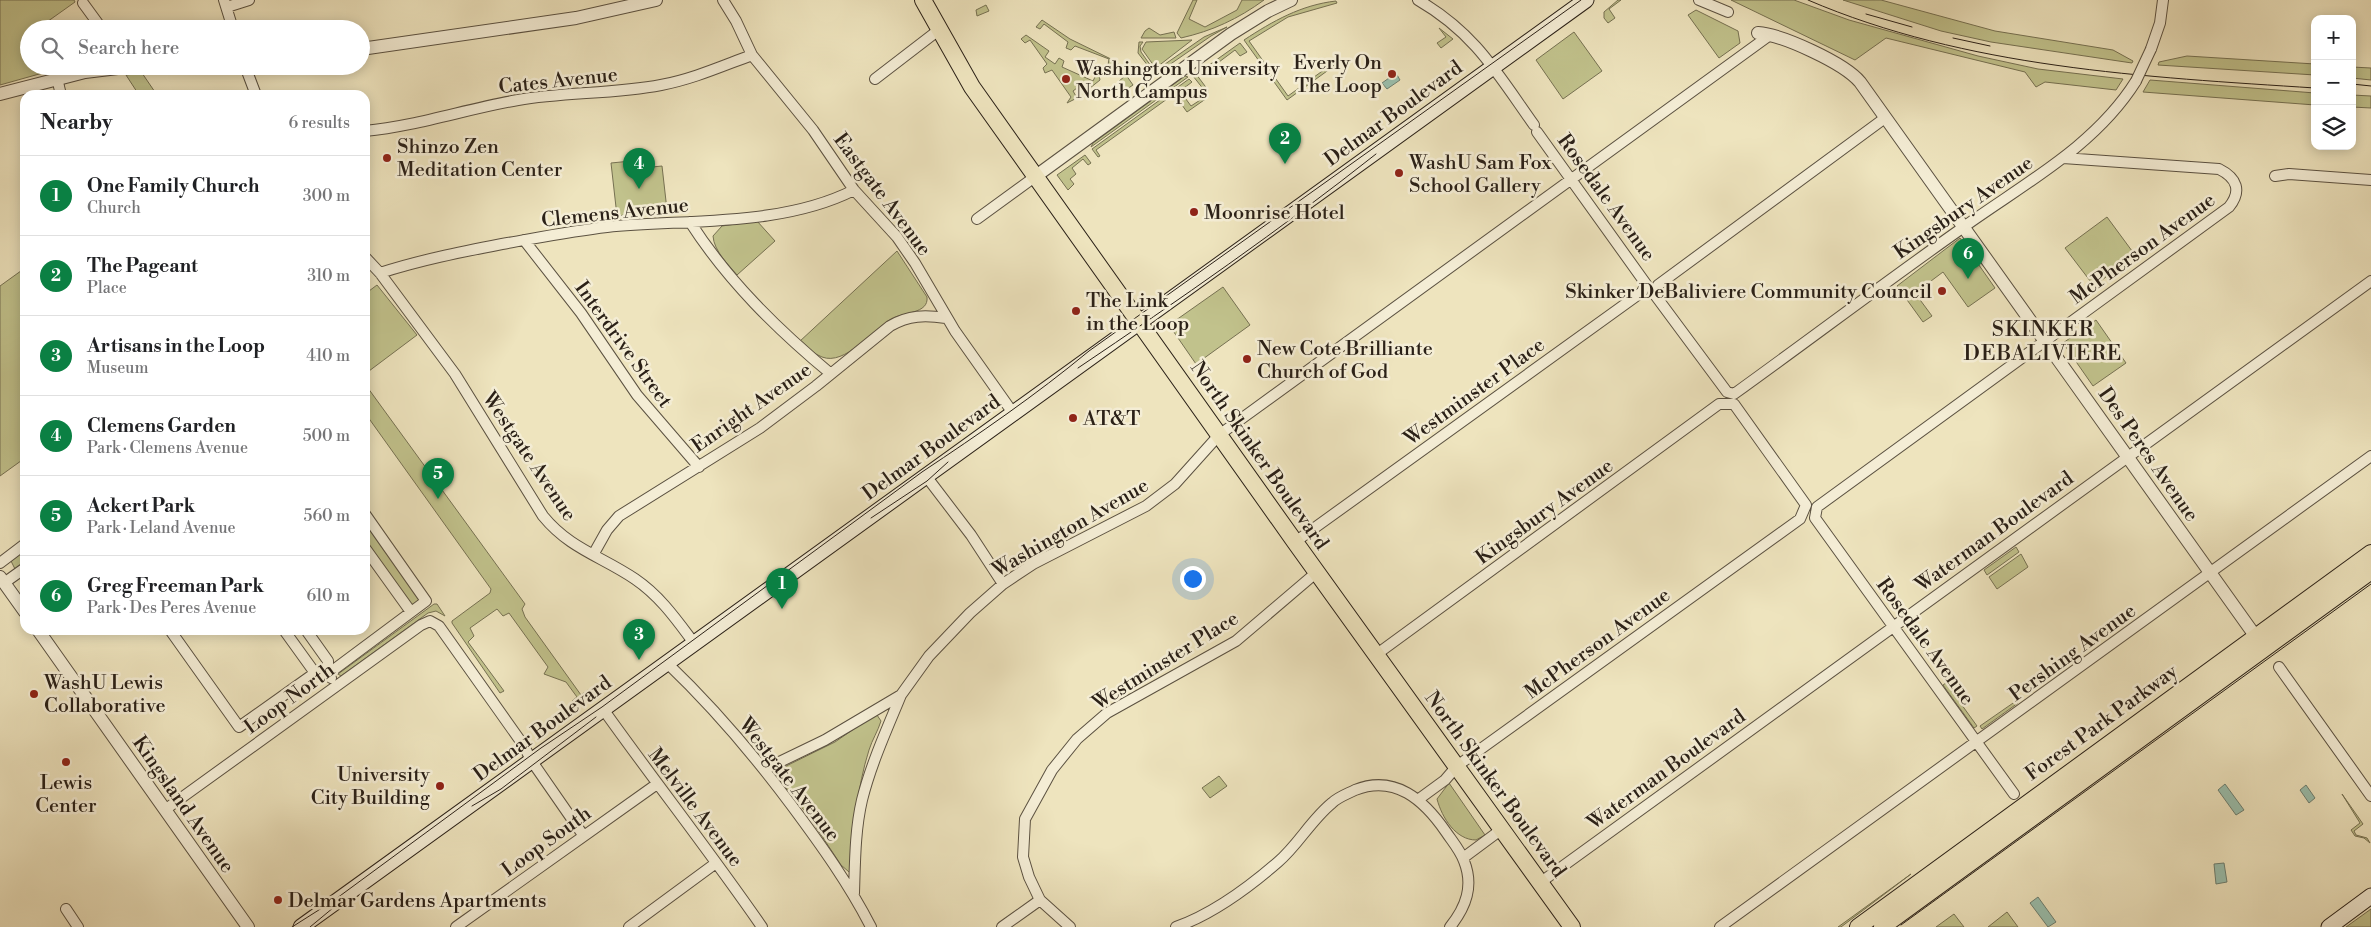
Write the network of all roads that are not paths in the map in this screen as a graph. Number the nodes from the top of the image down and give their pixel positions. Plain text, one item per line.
1 (248, 0) edge
2 (656, 0) edge
3 (723, 0) edge
4 (924, 0) edge
5 (1291, 0) edge
6 (1418, 0) edge
7 (1586, 0) edge
8 (1699, 0) edge
9 (2164, 0) edge
10 (83, 4) dead end
11 (225, 4) edge
12 (1728, 12) dead end
13 (95, 20) edge
14 (230, 20) edge
15 (940, 29) junction
16 (1764, 34) joint
17 (370, 48) edge
18 (752, 55) junction
19 (1492, 66) junction
20 (72, 75) edge
21 (248, 75) edge
22 (57, 78) junction
23 (874, 79) dead end
24 (60, 90) edge
25 (254, 90) edge
26 (0, 94) edge
27 (1886, 118) junction
28 (370, 130) edge
29 (2063, 158) junction
30 (1036, 176) junction
31 (2275, 176) dead end
32 (1570, 180) junction
33 (2371, 180) edge
34 (854, 190) junction
35 (977, 219) dead end
36 (690, 222) junction
37 (1963, 226) junction
38 (524, 240) junction
39 (370, 262) edge
40 (380, 273) junction
41 (2371, 281) edge
42 (1646, 284) joint
43 (946, 318) junction
44 (1139, 321) junction
45 (2045, 340) junction
46 (831, 374) junction
47 (1727, 392) joint
48 (1734, 404) joint
49 (1013, 413) junction
50 (1219, 435) junction
51 (2127, 456) junction
52 (2371, 456) edge
53 (699, 467) junction
54 (926, 476) junction
55 (1817, 507) joint
56 (370, 521) edge
57 (1296, 542) junction
58 (20, 548) edge
59 (2371, 553) edge
60 (370, 555) edge
61 (593, 555) junction
62 (0, 563) edge
63 (20, 571) edge
64 (2371, 571) edge
65 (1317, 572) junction
66 (2211, 573) junction
67 (2, 580) edge
68 (1003, 584) junction
69 (20, 605) edge
70 (411, 612) junction
71 (1891, 626) junction
72 (42, 635) edge
73 (174, 635) edge
74 (291, 635) edge
75 (310, 635) edge
76 (2260, 642) junction
77 (694, 644) junction
78 (1377, 654) junction
79 (667, 663) junction
80 (2279, 667) dead end
81 (315, 673) junction
82 (328, 674) junction
83 (336, 685) junction
84 (901, 695) junction
85 (602, 709) junction
86 (1976, 743) junction
87 (531, 760) junction
88 (1457, 766) junction
89 (764, 769) junction
90 (657, 784) junction
91 (2014, 794) dead end
92 (2371, 796) edge
93 (1419, 799) junction
94 (166, 809) junction
95 (1502, 829) junction
96 (583, 835) junction
97 (1463, 858) junction
98 (716, 863) junction
99 (1541, 882) junction
100 (854, 893) junction
101 (2371, 896) edge
102 (1040, 900) junction
103 (66, 909) dead end
104 (78, 927) edge
105 (248, 927) edge
106 (301, 927) edge
107 (456, 927) edge
108 (629, 927) edge
109 (762, 927) edge
110 (871, 927) edge
111 (1002, 927) edge
112 (1070, 927) edge
113 (1176, 927) edge
114 (1450, 927) edge
115 (1572, 927) edge
116 (1720, 927) edge
117 (1858, 927) edge
118 (1882, 927) edge
119 (2329, 927) edge

1 - 11 street
2 - 17 street
3 - 18 street, Eastgate Avenue
4 - 15 main road, North Skinker Boulevard
5 - 30 street
6 - 19 street, Rosedale Avenue
7 - 19 main road, Delmar Boulevard
8 - 12 street
9 - 29 street, Kingsbury Avenue, bridge
10 - 13 street
11 - 14 street
15 - 23 street
15 - 30 main road, North Skinker Boulevard
16 - 27 street, Des Peres Avenue
16 - 32 street, Washington Avenue
18 - 28 street, Cates Avenue
18 - 34 street, Eastgate Avenue
19 - 32 street, Rosedale Avenue
19 - 44 main road, Delmar Boulevard
20 - 22 street
21 - 25 street
22 - 24 street
22 - 26 street
27 - 37 street, Des Peres Avenue
27 - 47 street, Rosedale Avenue
29 - 37 street, Kingsbury Avenue
29 - 45 street, McPherson Avenue
30 - 35 street
30 - 44 main road, North Skinker Boulevard
31 - 33 street
32 - 42 street, Rosedale Avenue
32 - 50 street, Washington Avenue
34 - 36 street, Clemens Avenue
34 - 43 street, Eastgate Avenue
36 - 38 street, Clemens Avenue
36 - 46 street
37 - 45 street, Des Peres Avenue
37 - 47 street, Kingsbury Avenue
38 - 40 street, Clemens Avenue
38 - 53 street, Interdrive Street
39 - 40 street, Westgate Avenue
40 - 61 street, Westgate Avenue
41 - 51 street, Waterman Boulevard
42 - 57 street, Westminster Place
43 - 46 street, Enright Avenue
43 - 49 street, Eastgate Avenue
44 - 49 main road, Delmar Boulevard
44 - 50 main road, North Skinker Boulevard
45 - 51 street, Des Peres Avenue
45 - 55 street, McPherson Avenue
46 - 53 street, Enright Avenue
48 - 78 street, Kingsbury Avenue
48 - 88 street, McPherson Avenue
49 - 54 main road, Delmar Boulevard
50 - 57 main road, North Skinker Boulevard
50 - 68 street, Washington Avenue
51 - 66 street, Des Peres Avenue
51 - 71 street, Waterman Boulevard
52 - 66 street, Pershing Avenue
53 - 61 street, Enright Avenue
54 - 68 street
54 - 77 main road, Delmar Boulevard
55 - 71 street, Rosedale Avenue
56 - 70 street
57 - 65 main road, North Skinker Boulevard
58 - 62 street
59 - 76 main road, Forest Park Parkway
60 - 70 street
61 - 77 street, Westgate Avenue
63 - 67 street
64 - 76 main road, Forest Park Parkway
65 - 78 main road, North Skinker Boulevard
65 - 102 street, Westminster Place
66 - 76 street, Des Peres Avenue
66 - 86 street, Pershing Avenue
67 - 69 street
68 - 84 street, Washington Avenue
70 - 82 street
71 - 86 street, Rosedale Avenue
71 - 99 street, Waterman Boulevard
72 - 94 street, Kingsland Avenue
73 - 81 street
74 - 81 street
75 - 82 street
76 - 117 main road, Forest Park Parkway
76 - 118 main road, Forest Park Parkway
77 - 79 main road, Delmar Boulevard
78 - 88 main road, North Skinker Boulevard
79 - 85 main road, Delmar Boulevard
79 - 89 street, Westgate Avenue
80 - 92 street
81 - 82 street
82 - 83 street
83 - 87 street, Loop North
83 - 94 street, Loop North
84 - 89 street, Washington Avenue
84 - 100 street, Washington Avenue
85 - 87 main road, Delmar Boulevard
85 - 90 street, Melville Avenue
86 - 91 street, Rosedale Avenue
86 - 116 street, Pershing Avenue
87 - 96 street
87 - 106 main road, Delmar Boulevard
88 - 93 street, McPherson Avenue
88 - 95 main road, North Skinker Boulevard
89 - 100 street, Westgate Avenue
90 - 96 street, Loop South
90 - 98 street, Melville Avenue
93 - 97 street
93 - 113 street
94 - 105 street, Kingsland Avenue
95 - 97 street
95 - 99 main road, North Skinker Boulevard
96 - 107 street, Loop South
97 - 114 street
98 - 108 street
98 - 109 street, Melville Avenue
99 - 115 main road, North Skinker Boulevard
100 - 110 street, Westgate Avenue
101 - 119 main road
102 - 111 street
102 - 112 street
103 - 104 street

